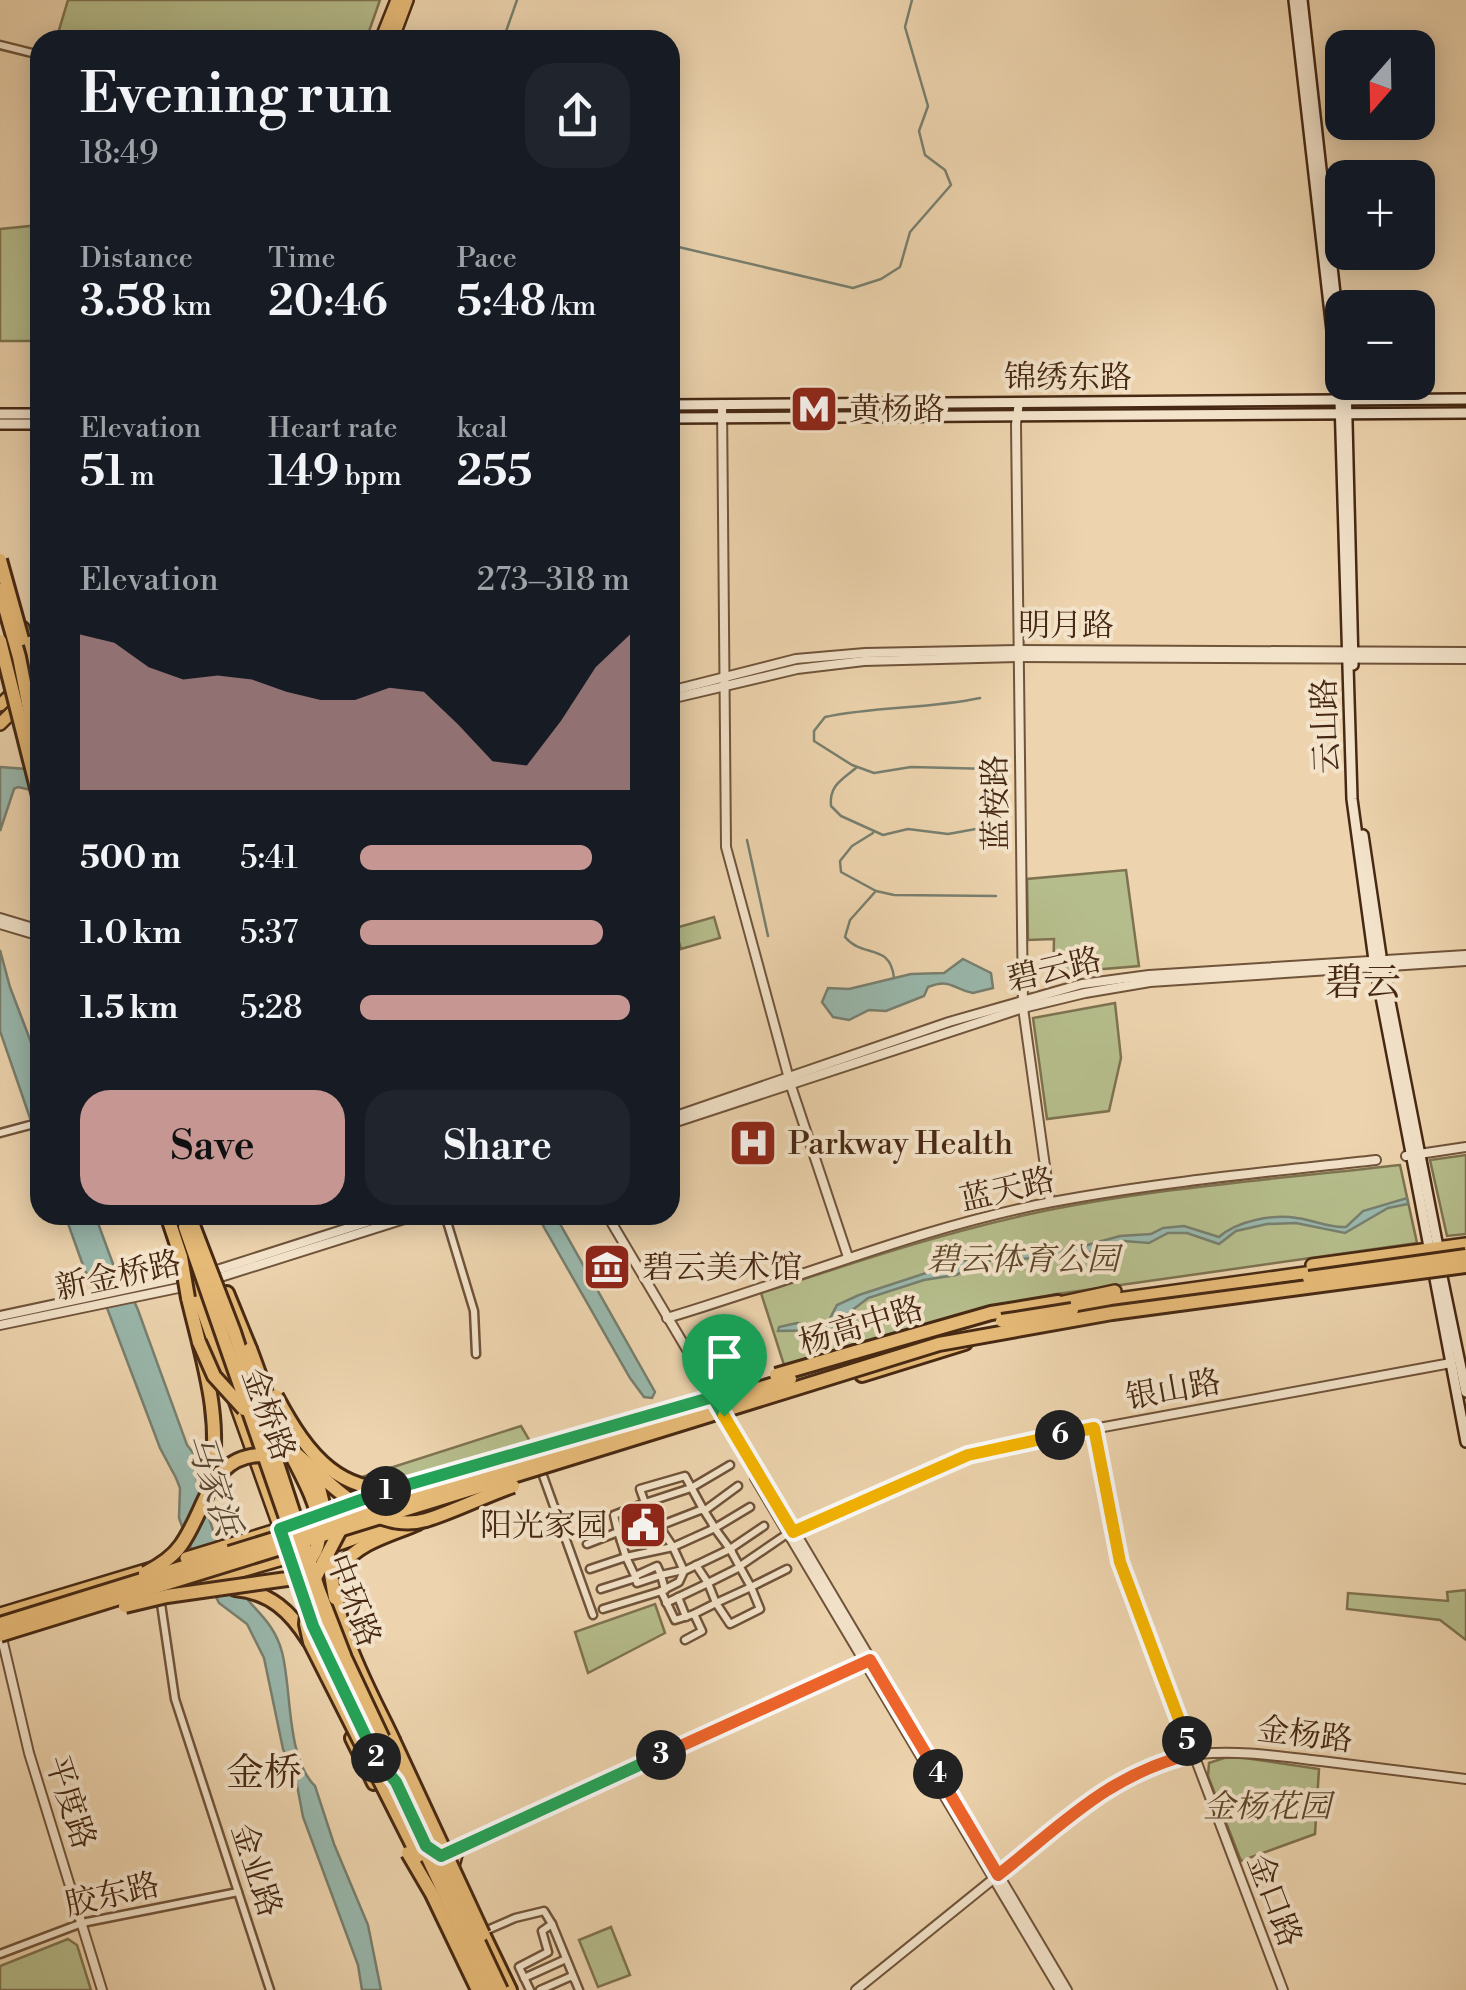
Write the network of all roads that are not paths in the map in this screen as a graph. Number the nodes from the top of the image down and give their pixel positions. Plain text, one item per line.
1 (396, 0) edge
2 (407, 0) edge
3 (1294, 0) edge
4 (1302, 0) edge
5 (385, 30) edge
6 (396, 30) edge
7 (0, 45) edge
8 (30, 53) edge
9 (1308, 80) junction
10 (1332, 290) edge
11 (1334, 290) edge
12 (1435, 399) edge
13 (1466, 399) edge
14 (1344, 400) joint
15 (1019, 402) junction
16 (722, 404) junction
17 (680, 405) edge
18 (1466, 413) edge
19 (0, 414) edge
20 (30, 414) edge
21 (1017, 416) junction
22 (1345, 416) junction
23 (680, 418) edge
24 (721, 418) junction
25 (0, 424) edge
26 (30, 424) edge
27 (0, 548) edge
28 (0, 560) edge
29 (0, 590) edge
30 (0, 628) edge
31 (0, 641) edge
32 (30, 649) edge
33 (1018, 653) junction
34 (1350, 655) junction
35 (1466, 655) edge
36 (30, 676) edge
37 (725, 679) junction
38 (30, 683) edge
39 (17, 689) junction
40 (680, 689) edge
41 (30, 692) edge
42 (680, 695) edge
43 (21, 704) junction
44 (0, 705) edge
45 (3, 722) edge
46 (30, 727) edge
47 (0, 732) edge
48 (30, 739) edge
49 (30, 762) edge
50 (5, 922) edge
51 (30, 930) edge
52 (1466, 958) edge
53 (1378, 964) junction
54 (1023, 1004) junction
55 (790, 1083) junction
56 (680, 1119) edge
57 (30, 1125) dead end
58 (0, 1133) edge
59 (1466, 1147) edge
60 (1412, 1155) junction
61 (1376, 1160) dead end
62 (1050, 1202) junction
63 (169, 1225) edge
64 (171, 1225) edge
65 (183, 1225) edge
66 (194, 1225) edge
67 (195, 1225) edge
68 (197, 1225) edge
69 (360, 1225) edge
70 (383, 1225) edge
71 (448, 1225) edge
72 (610, 1225) edge
73 (205, 1240) junction
74 (1466, 1250) edge
75 (1434, 1251) junction
76 (848, 1257) junction
77 (1466, 1266) edge
78 (1438, 1273) junction
79 (1275, 1277) junction
80 (202, 1279) junction
81 (1309, 1290) junction
82 (98, 1301) junction
83 (1058, 1302) junction
84 (0, 1316) edge
85 (665, 1318) junction
86 (229, 1321) junction
87 (0, 1326) edge
88 (999, 1334) junction
89 (980, 1338) junction
90 (199, 1342) junction
91 (244, 1352) junction
92 (476, 1354) dead end
93 (1458, 1361) junction
94 (1466, 1392) edge
95 (719, 1406) junction
96 (1094, 1428) junction
97 (624, 1437) junction
98 (1466, 1442) edge
99 (276, 1456) junction
100 (730, 1465) dead end
101 (542, 1473) junction
102 (210, 1484) junction
103 (738, 1486) dead end
104 (415, 1488) junction
105 (691, 1488) junction
106 (645, 1503) junction
107 (750, 1507) dead end
108 (703, 1509) junction
109 (424, 1520) junction
110 (290, 1526) junction
111 (659, 1526) junction
112 (764, 1526) dead end
113 (715, 1528) junction
114 (618, 1532) junction
115 (645, 1534) junction
116 (788, 1534) junction
117 (621, 1541) junction
118 (587, 1544) dead end
119 (673, 1548) junction
120 (730, 1549) junction
121 (651, 1552) junction
122 (299, 1554) junction
123 (626, 1557) junction
124 (696, 1565) junction
125 (740, 1567) junction
126 (590, 1569) dead end
127 (787, 1569) dead end
128 (684, 1570) junction
129 (661, 1576) junction
130 (636, 1579) junction
131 (708, 1584) junction
132 (751, 1586) junction
133 (232, 1589) junction
134 (602, 1590) dead end
135 (665, 1590) junction
136 (158, 1591) junction
137 (643, 1596) junction
138 (678, 1597) junction
139 (335, 1598) junction
140 (666, 1603) junction
141 (716, 1604) junction
142 (602, 1609) dead end
143 (0, 1614) edge
144 (32, 1614) junction
145 (593, 1615) dead end
146 (690, 1615) junction
147 (316, 1633) junction
148 (0, 1635) edge
149 (684, 1640) dead end
150 (867, 1661) junction
151 (385, 1747) junction
152 (1192, 1754) junction
153 (380, 1765) junction
154 (1466, 1779) edge
155 (458, 1848) junction
156 (441, 1856) junction
157 (422, 1864) junction
158 (453, 1866) junction
159 (996, 1876) junction
160 (238, 1892) junction
161 (445, 1896) junction
162 (469, 1914) junction
163 (82, 1923) junction
164 (552, 1924) junction
165 (484, 1932) junction
166 (0, 1954) edge
167 (566, 1959) junction
168 (572, 1976) junction
169 (524, 1978) junction
170 (102, 1990) edge
171 (270, 1990) edge
172 (476, 1990) edge
173 (489, 1990) edge
174 (507, 1990) edge
175 (530, 1990) edge
176 (540, 1990) edge
177 (577, 1990) edge
178 (856, 1990) edge
179 (1064, 1990) edge
180 (1283, 1990) edge

1 - 5 main road
2 - 6 main road
3 - 9 main road, 云山路
4 - 9 main road, 云山路
7 - 8 street
9 - 10 main road, 云山路
9 - 11 main road, 云山路
12 - 13 main road, 锦绣东路
14 - 15 main road, 锦绣东路
14 - 22 main road, 云山路
15 - 16 main road, 锦绣东路
15 - 21 street, 蓝桉路
16 - 17 main road, 锦绣东路
16 - 24 street
18 - 22 main road, 锦绣东路
19 - 20 main road
21 - 22 main road, 锦绣东路
21 - 24 main road, 锦绣东路
21 - 33 street, 蓝桉路
22 - 34 main road, 云山路
23 - 24 main road, 锦绣东路
24 - 37 street
25 - 26 main road
27 - 32 main road
28 - 36 highway, bridge
29 - 46 highway, bridge
30 - 39 main road
31 - 49 highway, bridge
33 - 34 street, 明月路
33 - 37 street, 明月路
33 - 54 street, 蓝桉路
34 - 35 street, 明月路
34 - 53 main road, 云山路
37 - 40 street, 明月路
37 - 42 street, 明月路
37 - 55 street
38 - 39 main road
39 - 43 main road
39 - 44 main road
41 - 43 main road
43 - 45 main road
43 - 48 main road
45 - 47 main road
50 - 51 street
52 - 53 street, 碧云路
53 - 54 street, 碧云路
53 - 60 main road, 云山路
54 - 55 street, 碧云路
54 - 62 street, 蓝桉路
55 - 56 street, 碧云路
55 - 76 street
57 - 58 street
59 - 60 street
60 - 75 main road, 云山路
61 - 62 street, 蓝天路
62 - 76 street, 蓝天路
63 - 90 highway, bridge
64 - 80 main road, 金桥路
65 - 147 highway, 中环路, bridge
66 - 80 main road, 金桥路
67 - 86 highway, 中环路, bridge
68 - 73 highway, bridge
69 - 80 street, 新金桥路
70 - 80 street, 新金桥路
71 - 92 street
72 - 85 street
73 - 86 highway, bridge
73 - 91 highway, bridge
74 - 75 main road, 杨高中路
74 - 95 highway, 杨高中路, bridge
75 - 78 main road, 云山路
75 - 79 main road, 杨高中路
75 - 83 main road, 杨高中路
76 - 85 street, 蓝天路
77 - 95 highway, 杨高中路, bridge
78 - 81 main road
78 - 93 main road, 云山路
79 - 81 main road
79 - 88 main road, 杨高中路
80 - 82 street, 新金桥路
80 - 82 street, 新金桥路
80 - 91 main road, 金桥路
80 - 99 main road, 金桥路
80 - 110 main road, 金桥路
81 - 88 main road
82 - 84 street, 新金桥路
82 - 87 street, 新金桥路
83 - 95 main road, 杨高中路
83 - 95 highway, bridge
85 - 95 street
86 - 151 highway, 中环路, bridge
88 - 89 main road, 杨高中路
89 - 95 main road, 杨高中路
89 - 95 highway, bridge
90 - 102 highway, bridge
90 - 109 highway, bridge
91 - 99 main road, 金桥路
91 - 104 highway, bridge
91 - 133 highway, bridge
93 - 94 main road, 云山路
93 - 96 street, 银山路
93 - 98 main road, 云山路
95 - 97 highway, 杨高中路, bridge
95 - 101 main road, 杨高中路
95 - 110 main road, 杨高中路
95 - 116 street
96 - 116 street, 银山路
96 - 152 street, 金口路
97 - 104 highway, bridge
97 - 109 highway, bridge
97 - 144 highway, 杨高中路, bridge
97 - 148 highway, 杨高中路, bridge
99 - 110 main road, 金桥路
100 - 105 street
101 - 122 main road, 杨高中路
101 - 145 street
102 - 139 highway, bridge
102 - 144 highway, bridge
103 - 108 street
104 - 147 highway, bridge
105 - 106 street
105 - 106 street
105 - 108 street
106 - 111 street
106 - 114 street
107 - 113 street
108 - 111 street
108 - 113 street
109 - 139 highway, bridge
110 - 122 main road, 金桥路
110 - 122 main road
110 - 143 main road, 杨高中路, bridge
111 - 115 street
111 - 119 street
112 - 120 street
113 - 119 street
113 - 120 street
114 - 117 street
114 - 118 street
115 - 117 street
115 - 121 street
116 - 125 street
116 - 150 street
117 - 123 street
119 - 121 street
119 - 128 street
120 - 124 street
120 - 125 street
121 - 123 street
122 - 136 main road, 杨高中路
122 - 147 main road, 金桥路
122 - 156 main road
123 - 126 street
123 - 130 street
124 - 128 street
124 - 131 street
125 - 131 street
125 - 132 street
127 - 132 street
128 - 129 street
128 - 135 street
129 - 130 street
129 - 135 street
130 - 134 street
130 - 137 street
131 - 138 street
131 - 141 street
132 - 141 street
132 - 141 street
133 - 147 highway, bridge
133 - 148 highway, bridge
135 - 137 street
135 - 140 street
136 - 148 main road, 杨高中路
136 - 160 street, 金业路
137 - 142 street
138 - 140 street
138 - 146 street
139 - 165 highway, bridge
140 - 146 street
141 - 146 street
144 - 148 highway, 杨高中路, bridge
146 - 149 street
147 - 153 main road, 金桥路
147 - 157 main road, 金桥路
147 - 161 highway, 中环路, bridge
147 - 161 highway, bridge
147 - 172 highway, bridge
148 - 163 street, 平度路
150 - 155 street
150 - 159 street
151 - 165 highway, bridge
151 - 174 highway, 中环路, bridge
152 - 154 street, 金杨路
152 - 159 street, 金杨路
152 - 180 street, 金口路
153 - 156 main road
153 - 157 main road, 金桥路
155 - 156 street
155 - 158 main road
156 - 157 street
156 - 158 main road
156 - 162 main road
157 - 172 main road, 金桥路
157 - 173 main road, 金桥路
158 - 165 main road
159 - 178 street, 金杨路
159 - 179 street
160 - 163 street, 胶东路
160 - 171 street, 金业路
161 - 173 highway, 中环路, bridge
162 - 165 main road
162 - 174 main road
163 - 166 street, 胶东路
163 - 170 street, 平度路
164 - 165 street
164 - 167 street
164 - 169 street
165 - 174 highway
167 - 168 street
167 - 169 street
168 - 176 street
168 - 177 street
169 - 175 street

